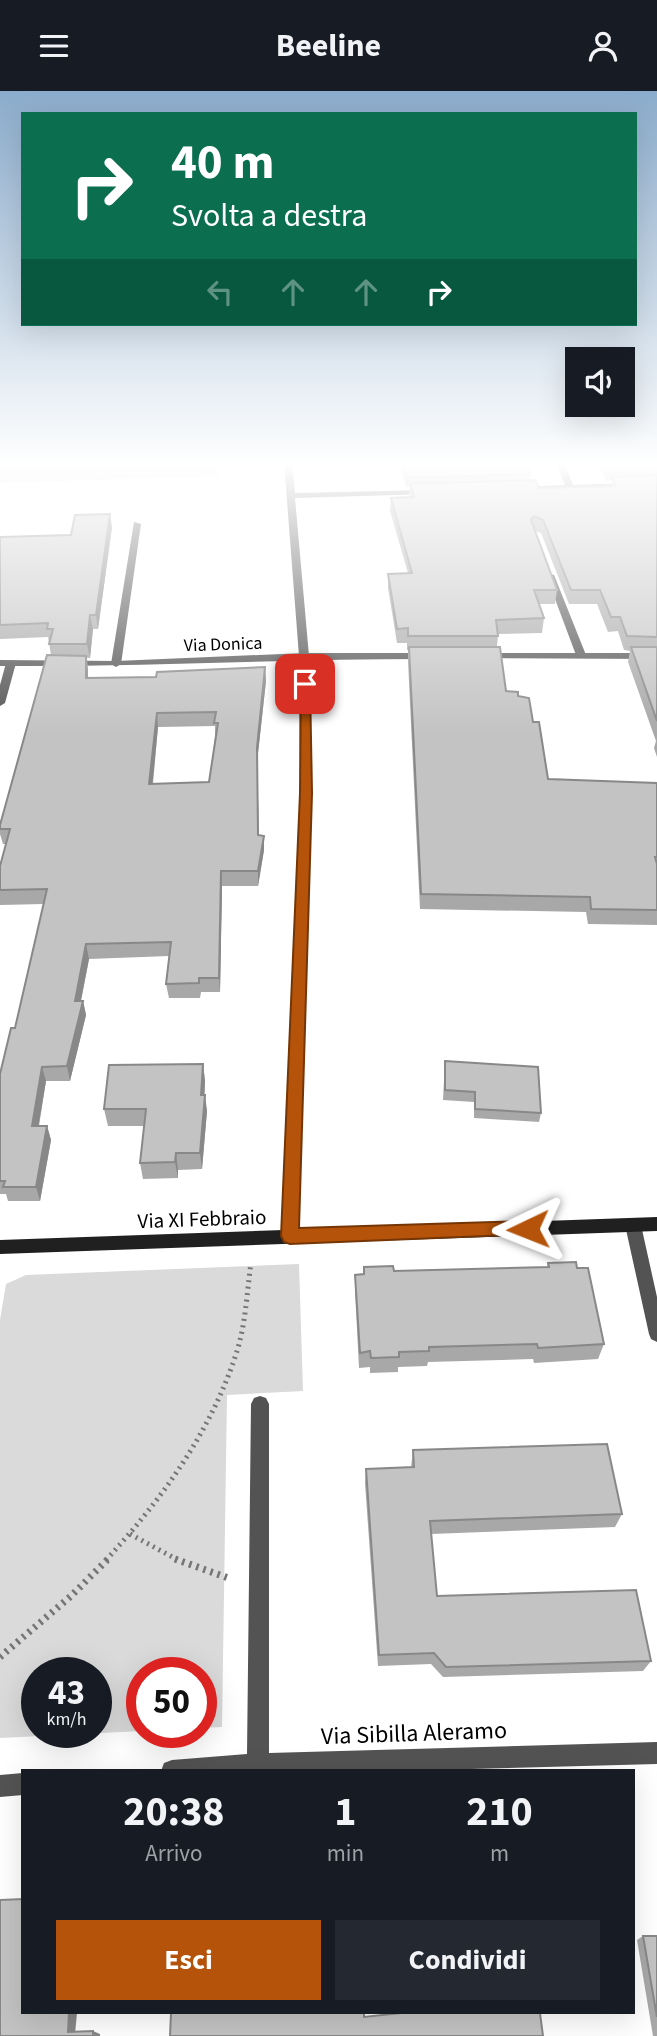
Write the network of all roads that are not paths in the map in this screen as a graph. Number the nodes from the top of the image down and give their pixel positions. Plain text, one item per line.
1 (133, 553) edge
2 (295, 553) edge
3 (544, 559) edge
4 (581, 655) junction
5 (304, 656) junction
6 (443, 656) edge
7 (471, 656) edge
8 (657, 656) edge
9 (6, 663) edge
10 (116, 664) junction
11 (0, 703) edge
12 (657, 1224) edge
13 (634, 1225) junction
14 (290, 1236) junction
15 (0, 1247) edge
16 (657, 1334) edge
17 (260, 1404) dead end
18 (657, 1753) edge
19 (258, 1764) junction
20 (197, 1769) edge
21 (21, 1784) edge
22 (0, 1786) edge

1 - 10 street
2 - 5 street
3 - 4 street
4 - 7 street
4 - 8 street
5 - 6 street, Via Donica
5 - 10 street, Via Donica
5 - 14 street
9 - 10 street, Via Donica
9 - 11 street
12 - 13 main road, Via XI Febbraio
13 - 14 main road, Via XI Febbraio
13 - 16 street
14 - 15 main road, Via XI Febbraio
17 - 19 street
18 - 19 street, Via Sibilla Aleramo
19 - 20 street, Via Sibilla Aleramo
21 - 22 street

